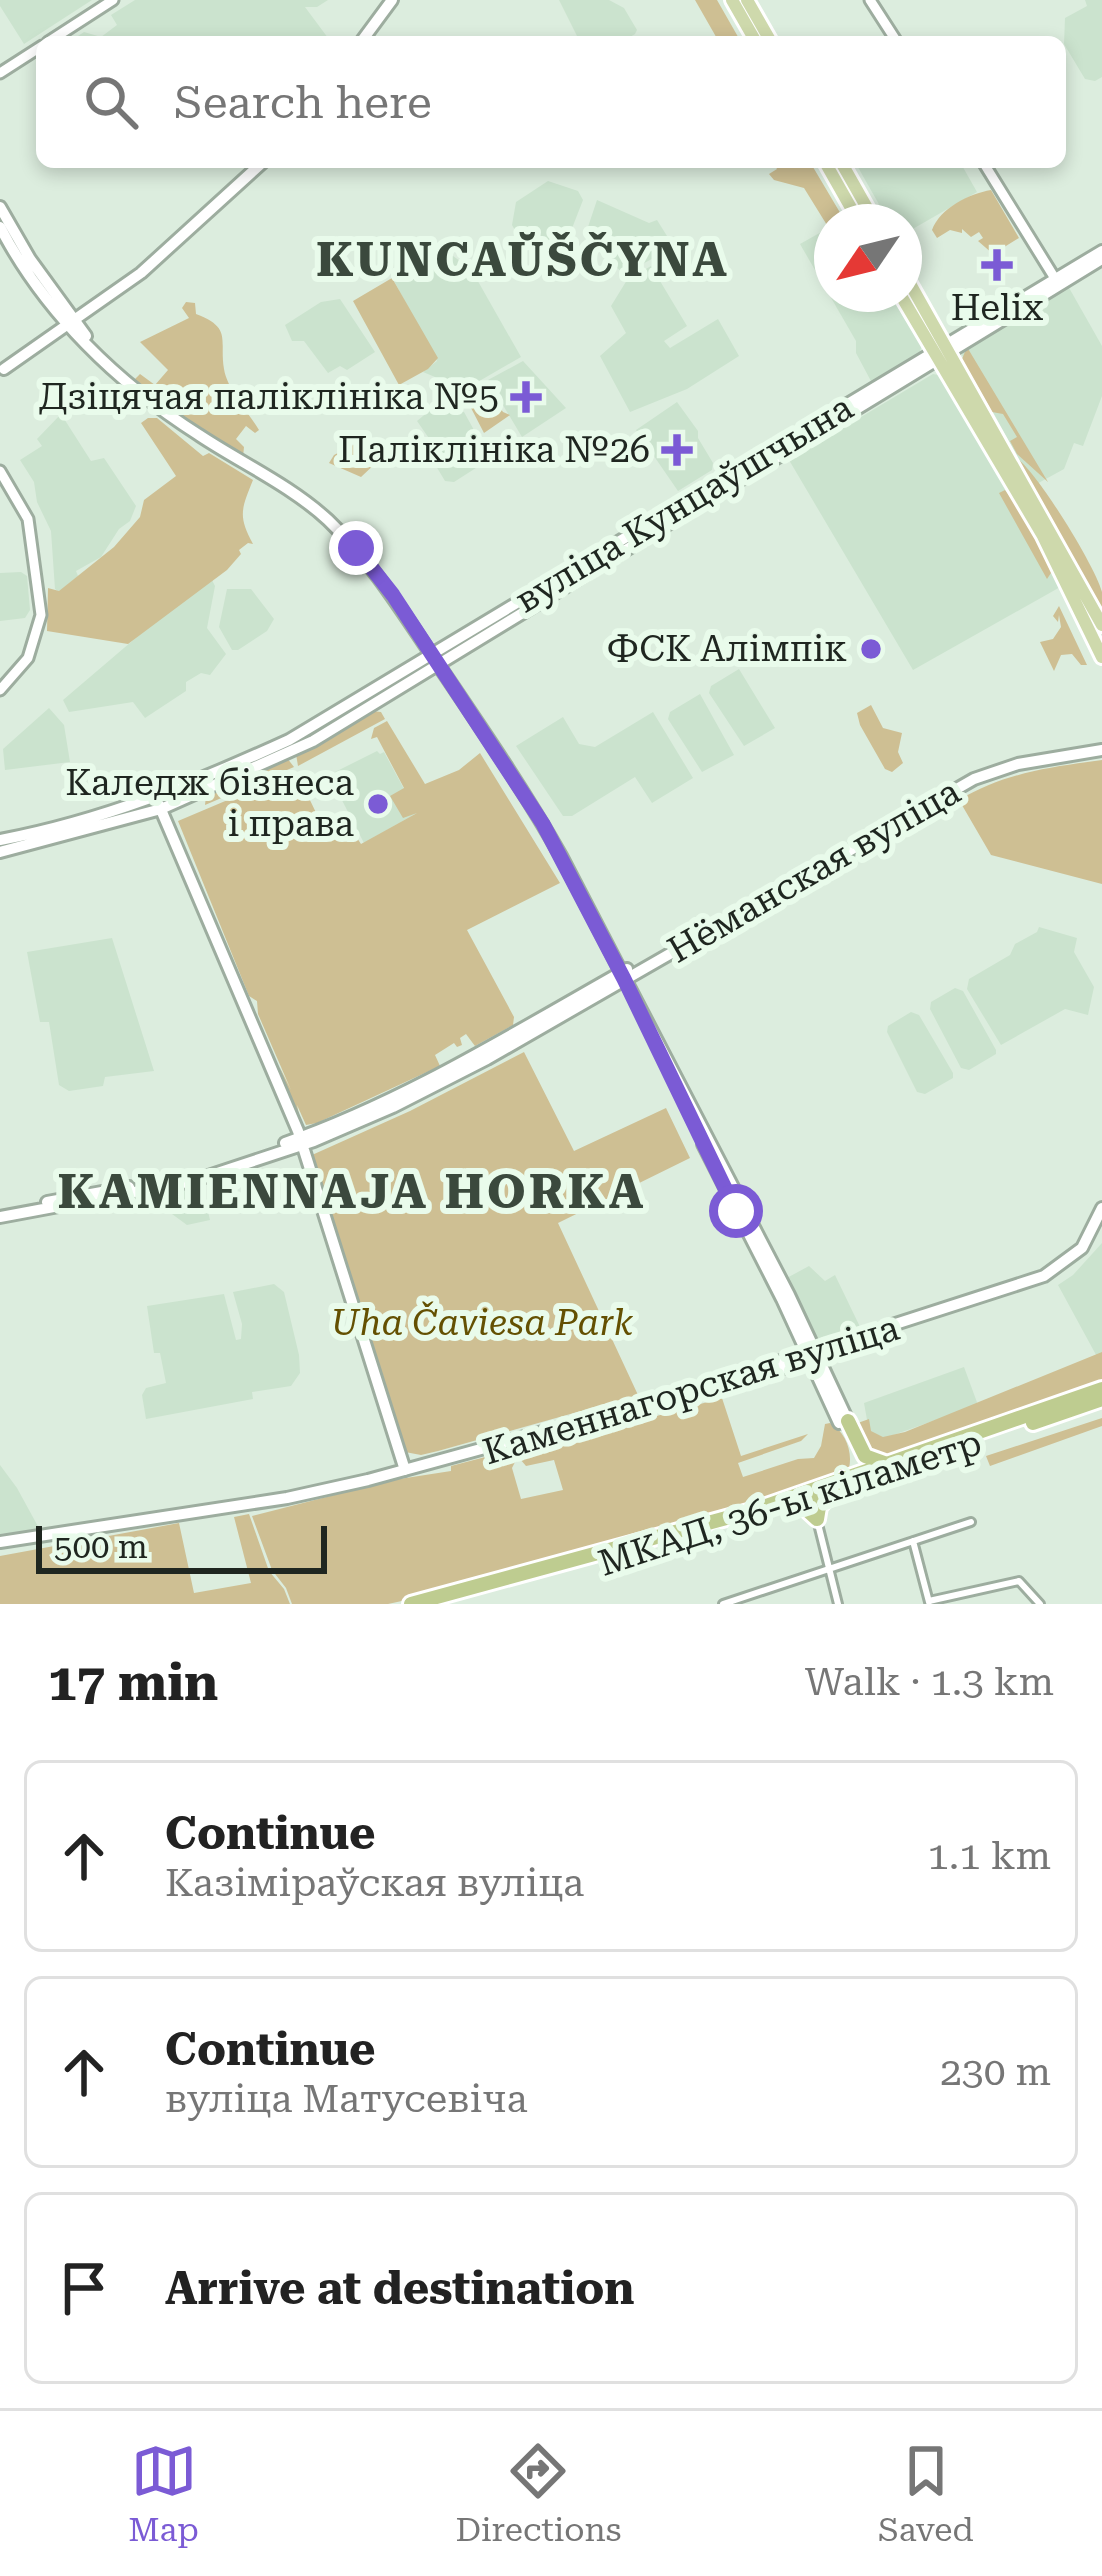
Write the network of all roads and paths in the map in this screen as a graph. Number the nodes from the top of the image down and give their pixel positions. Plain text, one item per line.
1 (113, 0) edge
2 (392, 0) edge
3 (731, 0) edge
4 (747, 0) edge
5 (870, 0) edge
6 (57, 36) edge
7 (365, 36) edge
8 (752, 36) edge
9 (768, 36) edge
10 (893, 36) edge
11 (36, 50) edge
12 (0, 74) edge
13 (257, 168) edge
14 (828, 168) edge
15 (844, 168) edge
16 (987, 168) edge
17 (849, 204) edge
18 (865, 204) edge
19 (0, 207) edge
20 (0, 227) edge
21 (1102, 255) edge
22 (1057, 283) junction
23 (922, 310) edge
24 (914, 312) edge
25 (71, 324) junction
26 (943, 353) junction
27 (2, 370) edge
28 (0, 470) edge
29 (1028, 498) junction
30 (1102, 625) edge
31 (1102, 658) edge
32 (436, 661) junction
33 (0, 690) edge
34 (1102, 746) edge
35 (158, 802) junction
36 (0, 841) edge
37 (0, 852) edge
38 (623, 976) junction
39 (302, 1141) junction
40 (1102, 1208) edge
41 (0, 1213) edge
42 (813, 1355) junction
43 (1102, 1388) edge
44 (1102, 1399) edge
45 (1036, 1418) junction
46 (843, 1422) junction
47 (898, 1463) junction
48 (405, 1470) junction
49 (834, 1489) junction
50 (795, 1507) junction
51 (817, 1519) junction
52 (971, 1522) dead end
53 (913, 1541) junction
54 (0, 1542) edge
55 (829, 1570) junction
56 (541, 1576) junction
57 (760, 1594) junction
58 (930, 1602) edge
59 (411, 1604) edge
60 (452, 1604) edge
61 (723, 1604) edge
62 (763, 1604) edge
63 (838, 1604) edge
64 (1040, 1604) edge

1 - 6 street
2 - 7 main road
3 - 8 main road
4 - 9 main road
5 - 10 street
11 - 12 street
13 - 25 main road
14 - 17 main road
15 - 18 main road
16 - 22 street
19 - 25 main road
20 - 25 main road
21 - 22 main road, вуліца Кунцаўшчына
22 - 26 main road, вуліца Кунцаўшчына
23 - 26 main road
24 - 26 main road
25 - 27 main road
25 - 32 main road
26 - 29 main road
26 - 32 main road, вуліца Кунцаўшчына
28 - 33 street
29 - 30 main road
29 - 31 main road
32 - 35 main road, вуліца Кунцаўшчына
32 - 38 main road
34 - 38 main road, Нёманская вуліца
35 - 36 main road
35 - 37 main road
35 - 39 main road
38 - 39 main road, Нёманская вуліца
38 - 42 main road
39 - 41 main road, Нёманская вуліца
39 - 48 main road
40 - 42 main road, Каменнагорская вуліца
42 - 46 main road
42 - 48 main road, Каменнагорская вуліца
43 - 45 highway
44 - 45 highway
45 - 47 highway, МКАД, 36-ы кіламетр
45 - 49 highway, МКАД, 36-ы кіламетр
46 - 47 highway
46 - 49 highway
47 - 49 highway, МКАД, 36-ы кіламетр
48 - 54 main road, Каменнагорская вуліца
49 - 50 highway, МКАД, 36-ы кіламетр
49 - 51 highway
49 - 56 highway, МКАД, 36-ы кіламетр
50 - 51 highway
50 - 56 highway, МКАД, 36-ы кіламетр
51 - 55 street
52 - 53 street
53 - 55 street
53 - 58 street
55 - 57 street
55 - 63 street
56 - 59 highway
56 - 60 highway
57 - 61 street
57 - 62 street
58 - 64 street

